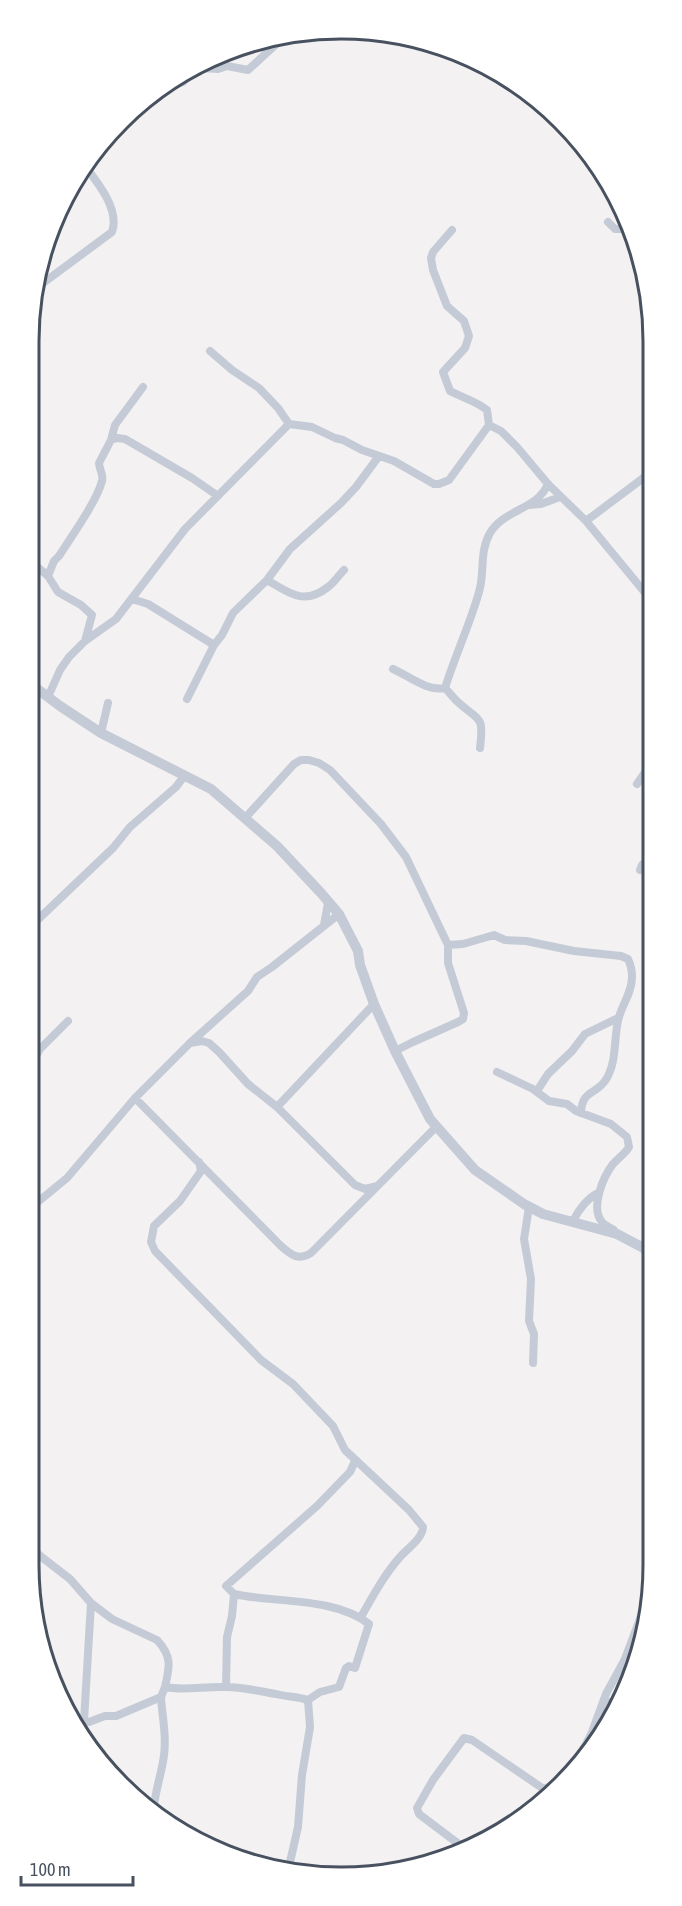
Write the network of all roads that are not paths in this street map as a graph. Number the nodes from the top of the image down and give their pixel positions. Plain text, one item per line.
1 (273, 47) edge
2 (210, 69) edge
3 (90, 173) edge
4 (608, 222) dead end
5 (622, 229) edge
6 (452, 230) dead end
7 (45, 283) edge
8 (210, 351) dead end
9 (143, 387) dead end
10 (289, 424) junction
11 (489, 425) junction
12 (111, 440) junction
13 (379, 456) junction
14 (642, 479) edge
15 (548, 484) junction
16 (218, 496) junction
17 (560, 497) junction
18 (529, 506) junction
19 (586, 521) junction
20 (54, 561) junction
21 (39, 563) edge
22 (39, 570) edge
23 (344, 570) dead end
24 (48, 576) junction
25 (267, 580) junction
26 (643, 591) edge
27 (132, 599) junction
28 (86, 641) junction
29 (214, 645) junction
30 (393, 669) dead end
31 (445, 688) junction
32 (39, 690) edge
33 (48, 697) junction
34 (187, 699) dead end
35 (108, 703) dead end
36 (101, 733) junction
37 (480, 748) dead end
38 (185, 775) junction
39 (643, 775) edge
40 (637, 784) dead end
41 (246, 817) junction
42 (643, 866) edge
43 (640, 870) dead end
44 (328, 903) junction
45 (339, 914) junction
46 (39, 918) edge
47 (324, 925) junction
48 (448, 945) junction
49 (636, 953) dead end
50 (621, 956) junction
51 (374, 1004) junction
52 (618, 1018) junction
53 (68, 1021) dead end
54 (190, 1043) junction
55 (39, 1051) edge
56 (395, 1052) junction
57 (497, 1072) dead end
58 (148, 1086) junction
59 (537, 1091) junction
60 (135, 1098) junction
61 (277, 1107) junction
62 (147, 1110) junction
63 (581, 1113) junction
64 (437, 1126) junction
65 (199, 1162) junction
66 (378, 1186) junction
67 (358, 1187) junction
68 (599, 1192) junction
69 (39, 1200) edge
70 (361, 1203) junction
71 (529, 1207) junction
72 (573, 1221) junction
73 (628, 1240) junction
74 (643, 1248) edge
75 (533, 1363) dead end
76 (355, 1461) junction
77 (39, 1555) edge
78 (234, 1594) junction
79 (91, 1603) junction
80 (361, 1617) junction
81 (636, 1628) edge
82 (165, 1687) junction
83 (226, 1687) junction
84 (162, 1697) junction
85 (604, 1699) junction
86 (308, 1700) junction
87 (610, 1703) edge
88 (587, 1740) edge
89 (543, 1789) edge
90 (155, 1803) edge
91 (458, 1844) edge
92 (290, 1862) edge

1 - 2 street
3 - 7 street
4 - 5 street
6 - 11 street
8 - 10 street
9 - 12 street
10 - 13 street
10 - 16 street
11 - 13 street
11 - 15 street
12 - 16 street
12 - 20 street
13 - 25 street
14 - 19 street
15 - 17 street
15 - 18 street
16 - 27 street
17 - 18 street
17 - 19 street
18 - 31 street
19 - 26 street
20 - 21 street
20 - 24 street
22 - 24 street
23 - 25 street
24 - 28 street
25 - 29 street
27 - 28 street
27 - 29 street
28 - 33 street
29 - 34 street
30 - 31 street
31 - 37 street
32 - 33 street
33 - 36 street
35 - 36 street
36 - 38 street
38 - 41 street
38 - 46 street
39 - 40 street
41 - 44 street
41 - 48 street
42 - 43 street
44 - 45 street
44 - 47 street
45 - 47 street
45 - 51 street
47 - 54 street
48 - 50 street
48 - 56 street
49 - 50 street
50 - 52 street
51 - 56 street
51 - 61 street
52 - 59 street
52 - 63 street
53 - 55 street
54 - 58 street
54 - 61 street
56 - 64 street
57 - 59 street
58 - 60 street
58 - 62 street
59 - 63 street
60 - 62 street
60 - 69 street
61 - 67 street
62 - 65 street
63 - 68 street
64 - 66 street
64 - 71 street
65 - 70 street
65 - 76 street
66 - 67 street
66 - 70 street
67 - 70 street
68 - 72 street
68 - 73 street
71 - 72 street
71 - 75 street
72 - 73 street
73 - 74 street
76 - 78 street
76 - 80 street
77 - 79 street
78 - 80 street
78 - 83 street
79 - 82 street
79 - 84 street
80 - 86 street
81 - 85 street
82 - 83 street
82 - 84 street
83 - 86 street
84 - 90 street
85 - 87 street
85 - 88 street
86 - 92 street
89 - 91 street

